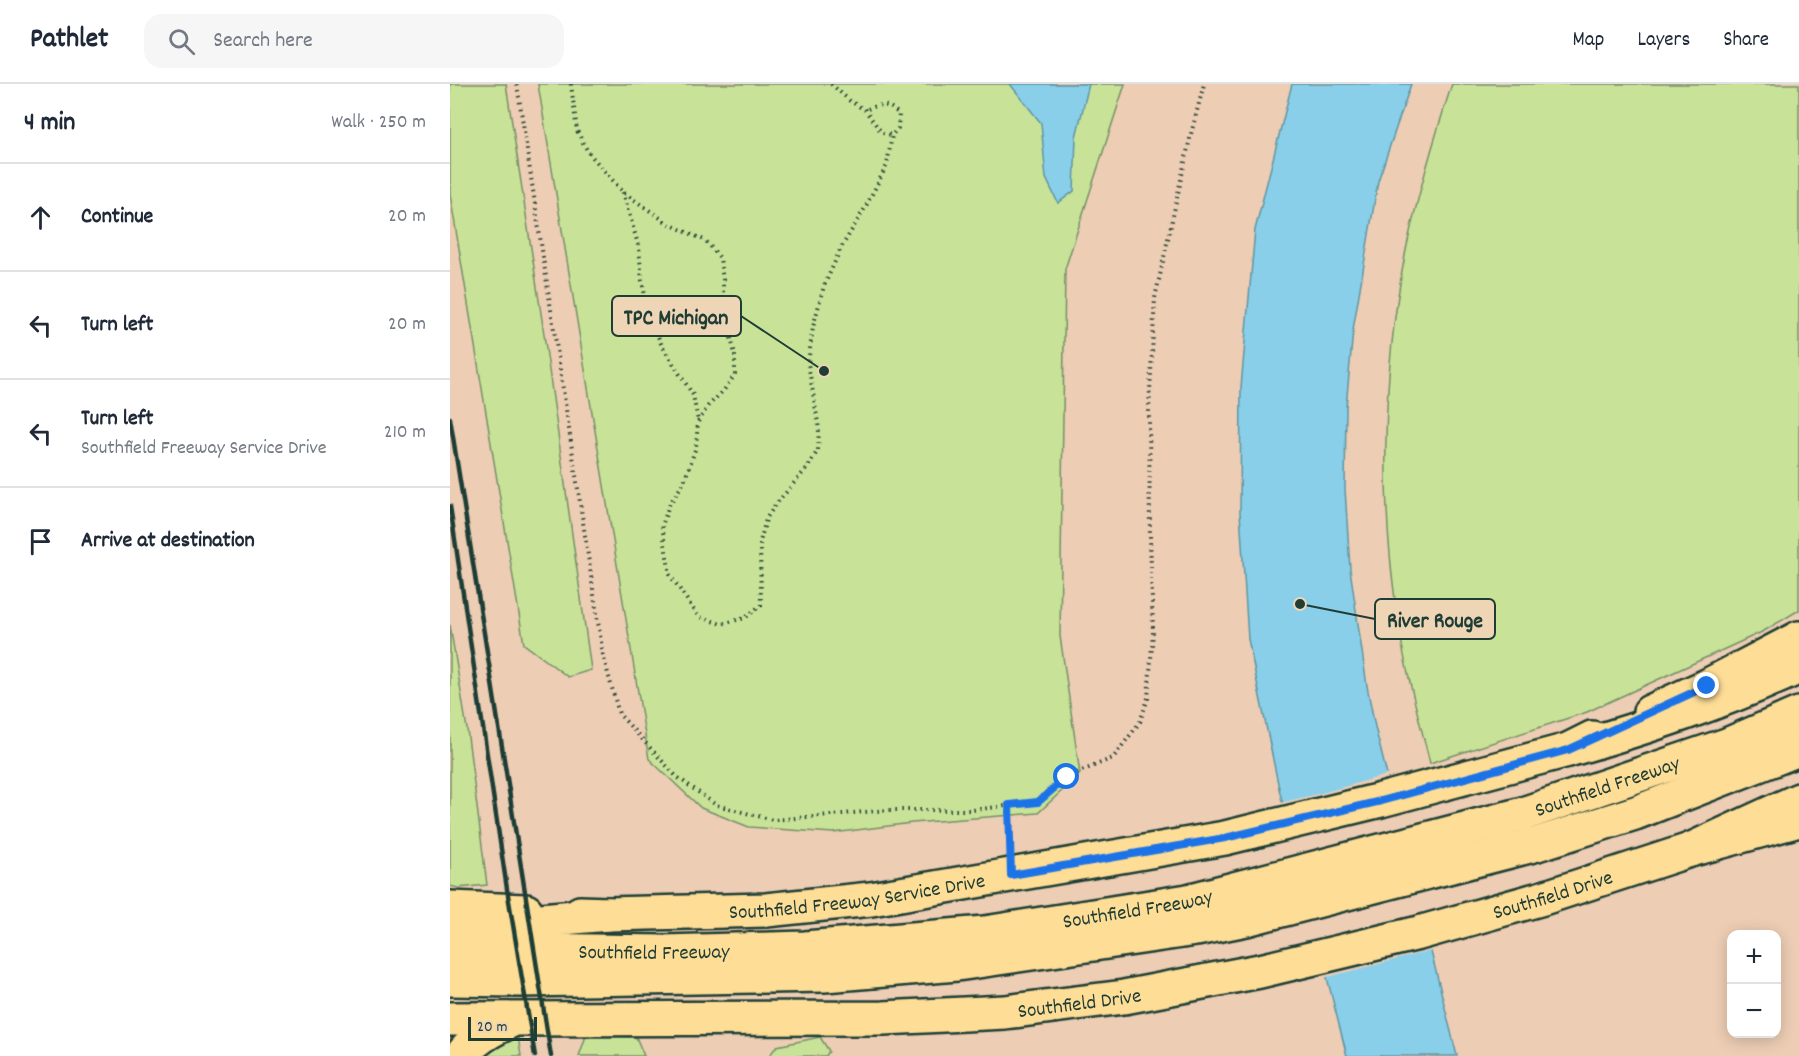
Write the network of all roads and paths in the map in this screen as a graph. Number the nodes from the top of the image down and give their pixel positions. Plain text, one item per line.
1 (517, 84) edge
2 (571, 84) edge
3 (831, 84) edge
4 (1204, 84) edge
5 (865, 110) junction
6 (892, 135) junction
7 (623, 192) junction
8 (698, 422) junction
9 (1799, 638) edge
10 (1799, 667) edge
11 (1799, 714) edge
12 (1799, 749) edge
13 (1568, 750) junction
14 (1799, 800) edge
15 (1009, 805) junction
16 (1799, 820) edge
17 (1690, 850) junction
18 (1011, 875) junction
19 (1242, 904) junction
20 (459, 905) edge
21 (608, 914) junction
22 (450, 928) edge
23 (450, 949) edge
24 (450, 980) edge
25 (450, 1019) edge
26 (514, 1019) junction
27 (461, 1056) edge

1 - 15 path
2 - 7 path
3 - 5 path
4 - 15 path
5 - 6 path
5 - 6 path
6 - 8 path
7 - 8 path
7 - 8 path
9 - 13 main road, Southfield Freeway Service Drive
10 - 13 main road
11 - 19 main road, Southfield Freeway
12 - 19 main road, Southfield Freeway
13 - 18 main road, Southfield Freeway Service Drive
14 - 17 main road
15 - 18 path
16 - 17 main road
17 - 26 main road, Southfield Drive
18 - 21 main road, Southfield Freeway Service Drive
19 - 23 main road, Southfield Freeway
19 - 24 main road, Southfield Freeway
20 - 21 main road, Southfield Freeway Service Drive
21 - 22 main road
25 - 26 main road, Southfield Drive
26 - 27 main road

